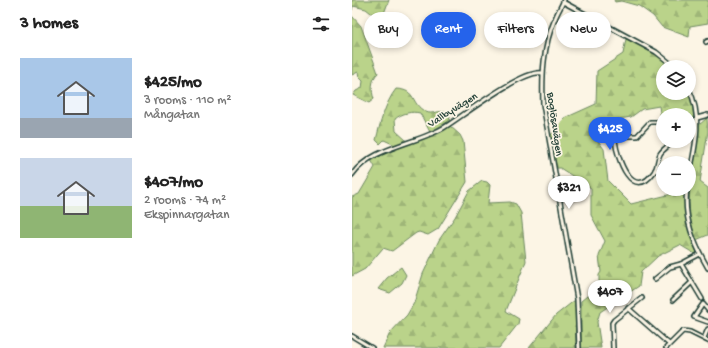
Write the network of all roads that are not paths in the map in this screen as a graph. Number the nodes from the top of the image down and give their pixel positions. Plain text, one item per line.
1 (564, 1) edge
2 (666, 60) edge
3 (542, 73) junction
4 (693, 100) edge
5 (708, 115) edge
6 (697, 118) junction
7 (656, 122) edge
8 (666, 148) edge
9 (660, 156) edge
10 (693, 156) edge
11 (656, 170) edge
12 (352, 175) edge
13 (686, 196) edge
14 (700, 254) junction
15 (681, 264) junction
16 (708, 268) edge
17 (655, 279) dead end
18 (692, 282) junction
19 (642, 298) dead end
20 (702, 299) dead end
21 (673, 300) dead end
22 (628, 308) junction
23 (708, 310) edge
24 (708, 322) edge
25 (708, 329) edge
26 (352, 336) edge
27 (704, 338) junction
28 (708, 341) edge
29 (669, 344) junction
30 (372, 348) edge
31 (579, 348) edge
32 (613, 348) edge
33 (666, 348) edge

1 - 2 street
1 - 3 street, Boglösavägen
3 - 12 street, Vallbyvägen
3 - 31 street, Boglösavägen
4 - 6 street
5 - 6 street
6 - 10 street
7 - 11 street
8 - 9 street
13 - 14 street
14 - 15 street
14 - 16 street
15 - 17 street
15 - 18 street
18 - 20 street
18 - 21 street
19 - 22 street
22 - 29 street
22 - 32 street
23 - 24 street
25 - 27 street
26 - 30 street
27 - 28 street
27 - 29 street
29 - 33 street

